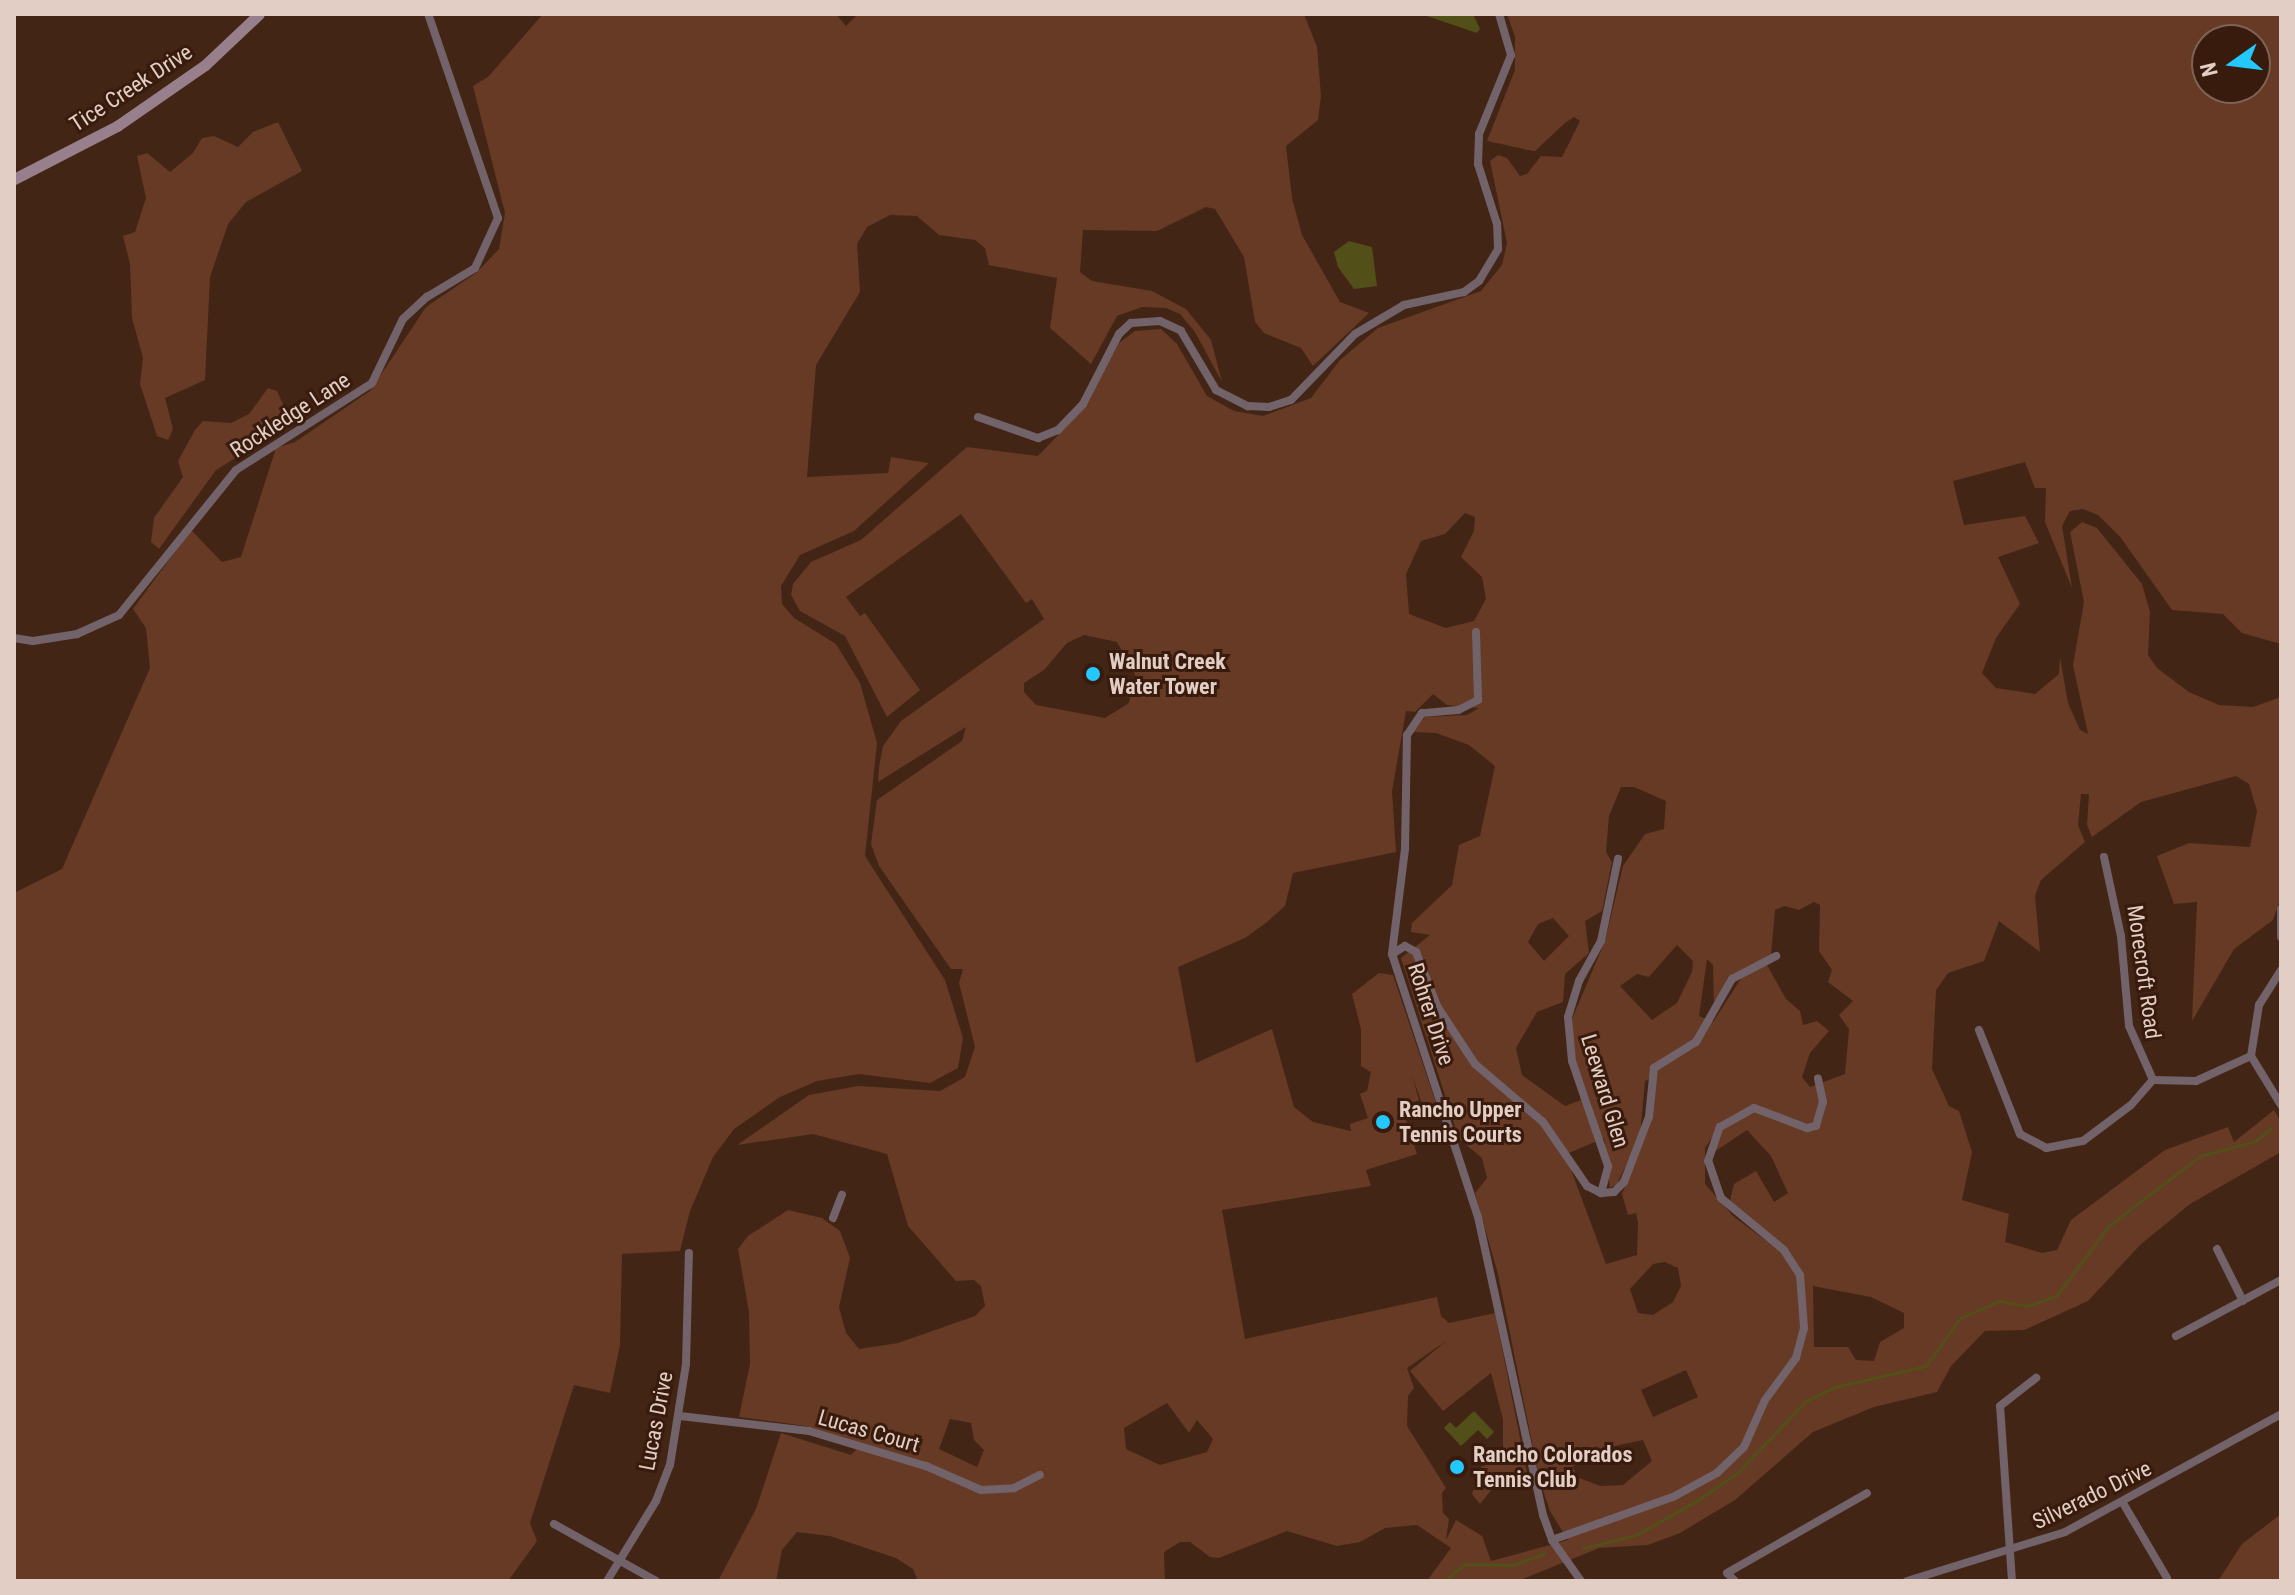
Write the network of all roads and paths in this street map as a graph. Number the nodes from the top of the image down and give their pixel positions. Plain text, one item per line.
1 (259, 14) edge
2 (428, 14) edge
3 (1499, 14) edge
4 (14, 179) edge
5 (978, 417) dead end
6 (1476, 632) dead end
7 (14, 638) edge
8 (2104, 857) dead end
9 (1618, 859) dead end
10 (2281, 909) edge
11 (2281, 937) edge
12 (1392, 954) junction
13 (1776, 956) dead end
14 (2281, 970) edge
15 (1979, 1030) dead end
16 (2251, 1056) junction
17 (1818, 1079) dead end
18 (2153, 1080) junction
19 (2281, 1105) edge
20 (1601, 1193) junction
21 (842, 1195) dead end
22 (833, 1218) dead end
23 (2217, 1249) dead end
24 (689, 1253) dead end
25 (2281, 1280) edge
26 (2243, 1301) junction
27 (2176, 1336) dead end
28 (2036, 1378) dead end
29 (2281, 1414) edge
30 (680, 1416) junction
31 (1040, 1475) dead end
32 (1867, 1493) dead end
33 (2123, 1503) junction
34 (554, 1524) dead end
35 (1552, 1540) junction
36 (2012, 1552) junction
37 (620, 1562) junction
38 (2167, 1578) dead end
39 (607, 1581) edge
40 (656, 1581) edge
41 (1581, 1581) edge
42 (1735, 1581) edge
43 (1907, 1581) edge
44 (2012, 1581) edge

1 - 4 street, Tice Creek Drive
2 - 7 street, Rockledge Lane
3 - 5 street
6 - 12 street, Rohrer Drive
8 - 18 street, Morecroft Road
9 - 20 street, Leeward Glen
10 - 11 street
12 - 20 street
12 - 35 street, Rohrer Drive
13 - 20 street
14 - 16 street
15 - 18 street
16 - 18 street
16 - 19 street
17 - 35 street
21 - 22 street
23 - 26 street
24 - 30 street, Lucas Drive
25 - 26 street
26 - 27 street
28 - 36 street
29 - 33 street, Silverado Drive
30 - 31 street, Lucas Court
30 - 37 street, Lucas Drive
32 - 42 street
33 - 36 street, Silverado Drive
33 - 38 street
34 - 37 street
35 - 41 street, Rohrer Drive
36 - 43 street, Silverado Drive
36 - 44 street
37 - 39 street, Lucas Drive
37 - 40 street

